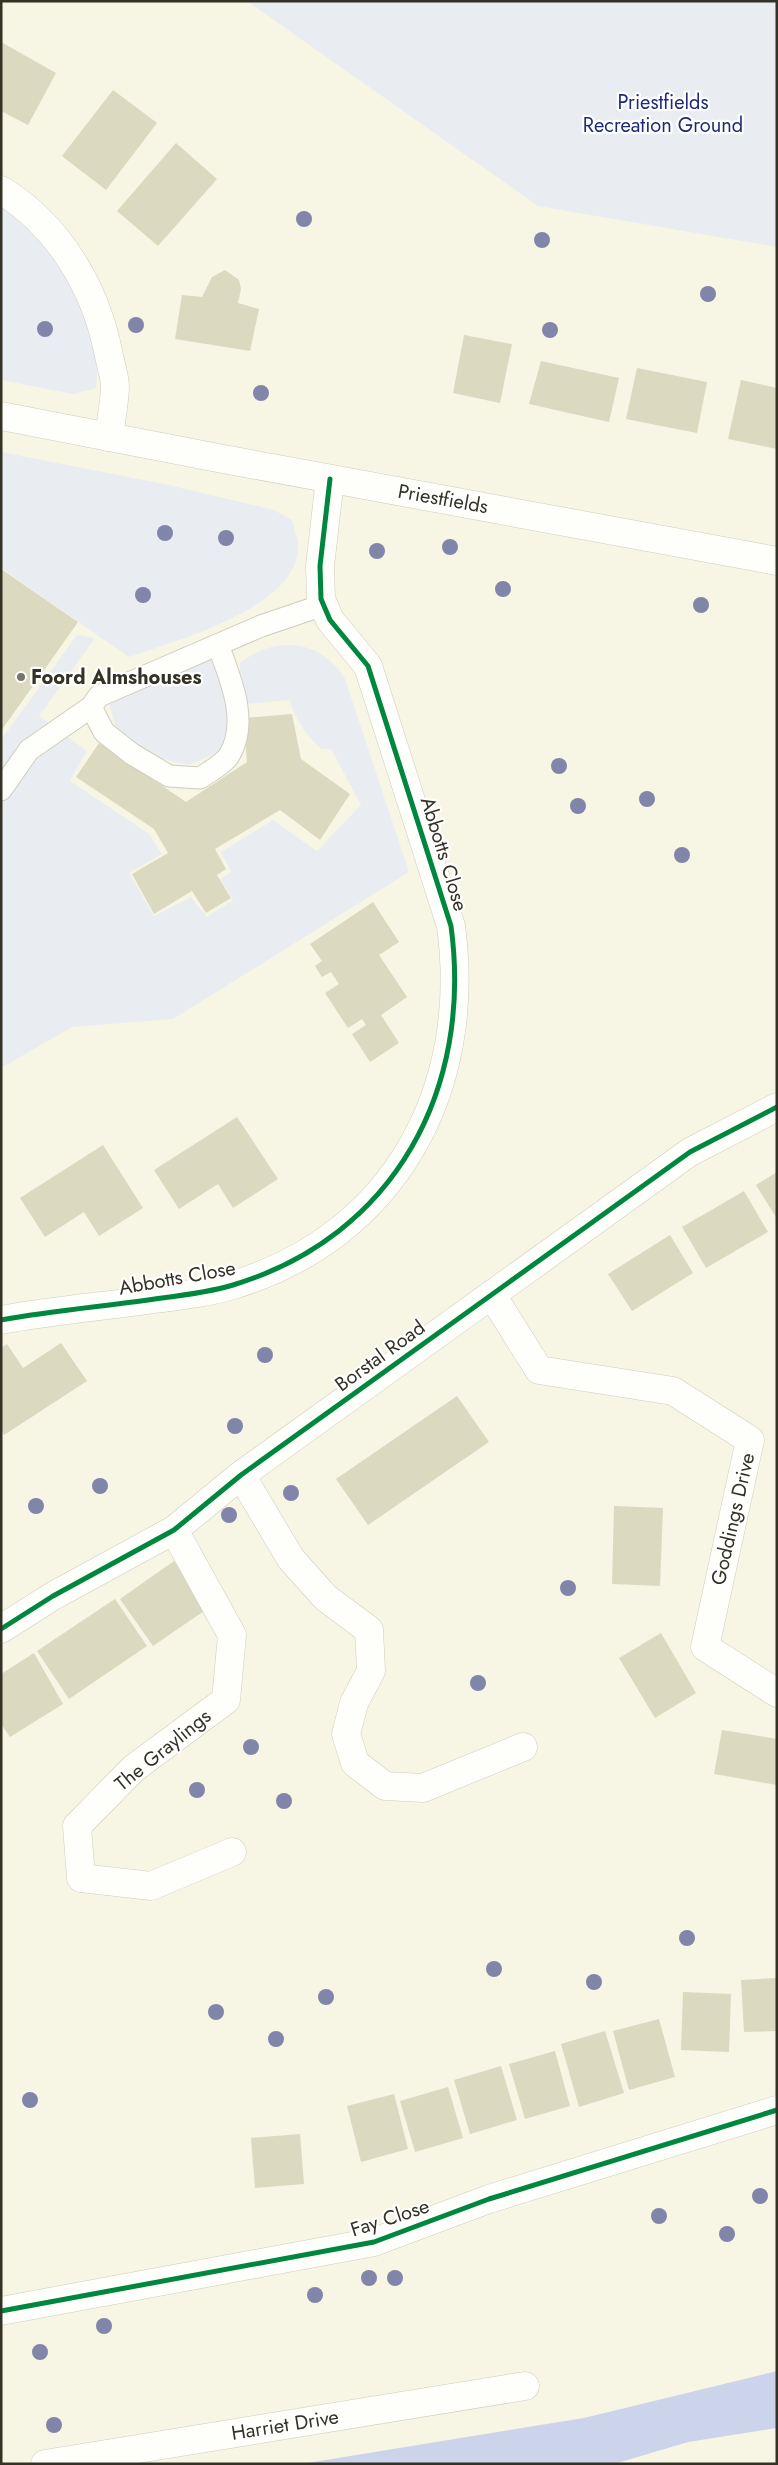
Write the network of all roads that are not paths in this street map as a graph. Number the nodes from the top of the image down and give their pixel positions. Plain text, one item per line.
1 (1, 190) edge
2 (1, 416) edge
3 (109, 437) junction
4 (330, 479) junction
5 (777, 561) edge
6 (323, 605) junction
7 (218, 645) junction
8 (91, 707) junction
9 (1, 790) edge
10 (777, 1107) edge
11 (492, 1295) junction
12 (1, 1320) edge
13 (241, 1475) junction
14 (174, 1530) junction
15 (1, 1629) edge
16 (777, 1693) edge
17 (522, 1747) dead end
18 (232, 1852) dead end
19 (777, 2110) edge
20 (1, 2311) edge
21 (525, 2386) dead end
22 (44, 2464) edge

1 - 3 street
2 - 3 street, Priestfields
3 - 4 street, Priestfields
4 - 5 street, Priestfields
4 - 6 street, Abbotts Close
6 - 7 lane
6 - 12 street, Abbotts Close
7 - 8 lane
7 - 8 lane
8 - 9 lane
10 - 11 street, Borstal Road
11 - 13 street, Borstal Road
11 - 16 street, Goddings Drive
13 - 14 street, Borstal Road
13 - 17 street
14 - 15 street, Borstal Road
14 - 18 street, The Graylings
19 - 20 street, Fay Close
21 - 22 street, Harriet Drive

